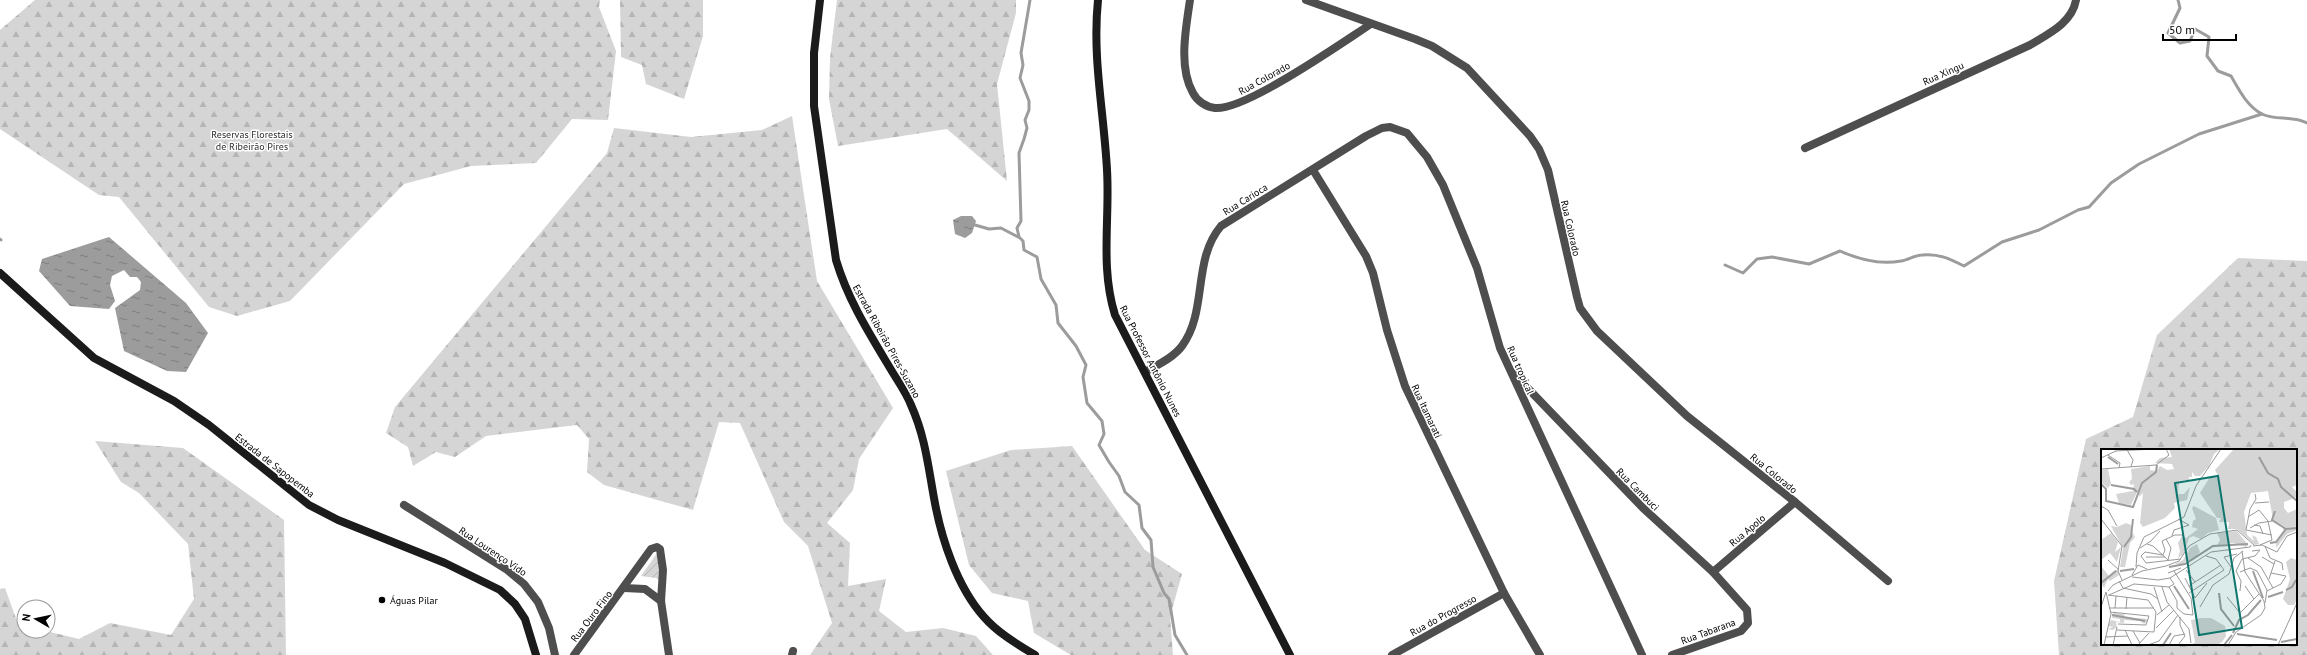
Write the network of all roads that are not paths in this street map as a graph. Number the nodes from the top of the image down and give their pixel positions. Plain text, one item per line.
1 (820, 0) edge
2 (1098, 0) edge
3 (1190, 0) edge
4 (1306, 0) edge
5 (2076, 0) edge
6 (1371, 24) junction
7 (1366, 136) joint
8 (1805, 148) dead end
9 (1313, 170) junction
10 (0, 273) edge
11 (1510, 369) junction
12 (1145, 372) junction
13 (1795, 502) junction
14 (404, 505) dead end
15 (1713, 572) junction
16 (1888, 581) dead end
17 (624, 588) junction
18 (1504, 593) junction
19 (661, 601) junction
20 (1748, 623) joint
21 (536, 655) edge
22 (555, 655) edge
23 (574, 655) edge
24 (669, 655) edge
25 (1035, 655) edge
26 (1290, 655) edge
27 (1393, 655) edge
28 (1540, 655) edge
29 (1642, 655) edge
30 (1672, 655) edge

1 - 25 main road, Estrada Ribeirão Pires-Suzano
2 - 12 main road, Rua Professor Antônio Nunes
3 - 6 street, Rua Colorado
4 - 6 street
5 - 8 street, Rua Xingu
6 - 13 street, Rua Colorado
7 - 9 street, Rua Carioca
7 - 11 street, Rua tropical
9 - 12 street, Rua Carioca
9 - 18 street, Rua Itamarati
10 - 21 main road, Estrada de Sapopemba
11 - 15 street, Rua Cambuci
11 - 29 street, Rua tropical
12 - 26 main road, Rua Professor Antônio Nunes
13 - 15 street, Rua Apolo
13 - 16 street, Rua Colorado
14 - 22 street, Rua Lourenço Vido
15 - 20 street, Rua Cambuci
17 - 19 street, Rua Ouro Fino
17 - 19 street, Rua Ouro Fino
17 - 23 street, Rua Ouro Fino
18 - 27 street, Rua do Progresso
18 - 28 street, Rua Itamarati
19 - 24 street, Rua Ouro Fino
20 - 30 street, Rua Tabarana

